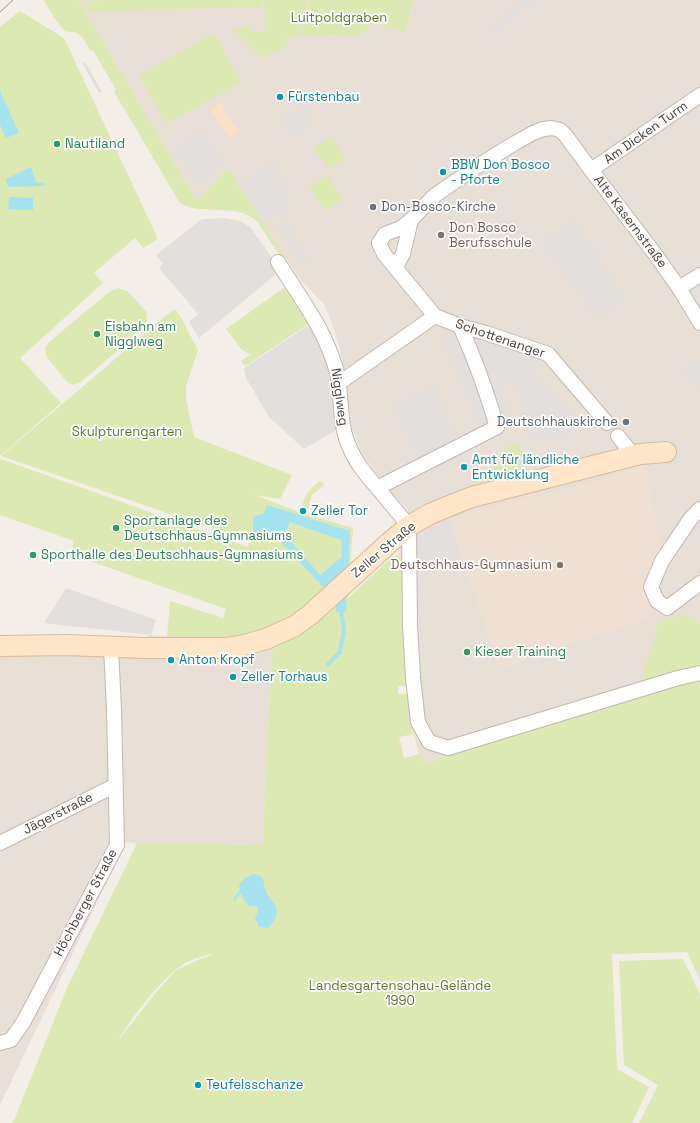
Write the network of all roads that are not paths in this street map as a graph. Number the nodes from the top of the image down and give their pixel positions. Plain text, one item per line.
1 (700, 95) edge
2 (552, 128) joint
3 (591, 170) junction
4 (411, 220) junction
5 (278, 262) dead end
6 (396, 268) junction
7 (700, 275) edge
8 (679, 288) junction
9 (435, 316) junction
10 (700, 323) edge
11 (460, 326) junction
12 (339, 383) junction
13 (607, 423) dead end
14 (618, 436) dead end
15 (666, 452) dead end
16 (633, 455) junction
17 (377, 488) junction
18 (700, 509) edge
19 (410, 526) junction
20 (700, 583) edge
21 (0, 640) edge
22 (36, 645) junction
23 (0, 646) edge
24 (111, 648) junction
25 (700, 673) edge
26 (116, 785) junction
27 (0, 843) edge
28 (0, 1043) edge

1 - 3 street, Am Dicken Turm
2 - 3 street, Alte Kasernstraße
2 - 4 street, Schottenanger
3 - 8 street, Alte Kasernstraße
4 - 6 street
4 - 6 street, Schottenanger
5 - 12 street, Nigglweg
6 - 9 street, Schottenanger
7 - 8 street
8 - 10 street, Alte Kasernstraße
9 - 11 street, Schottenanger
9 - 12 street
11 - 13 street, Schottenanger
11 - 17 street
12 - 17 street, Nigglweg
14 - 16 street
15 - 16 street, Zeller Straße
16 - 19 street, Zeller Straße
17 - 19 street, Nigglweg
18 - 20 street
19 - 24 street, Zeller Straße
19 - 25 street
21 - 22 street
22 - 23 street
22 - 24 street, Zeller Straße
24 - 26 street, Höchberger Straße
26 - 27 street, Jägerstraße
26 - 28 street, Höchberger Straße

